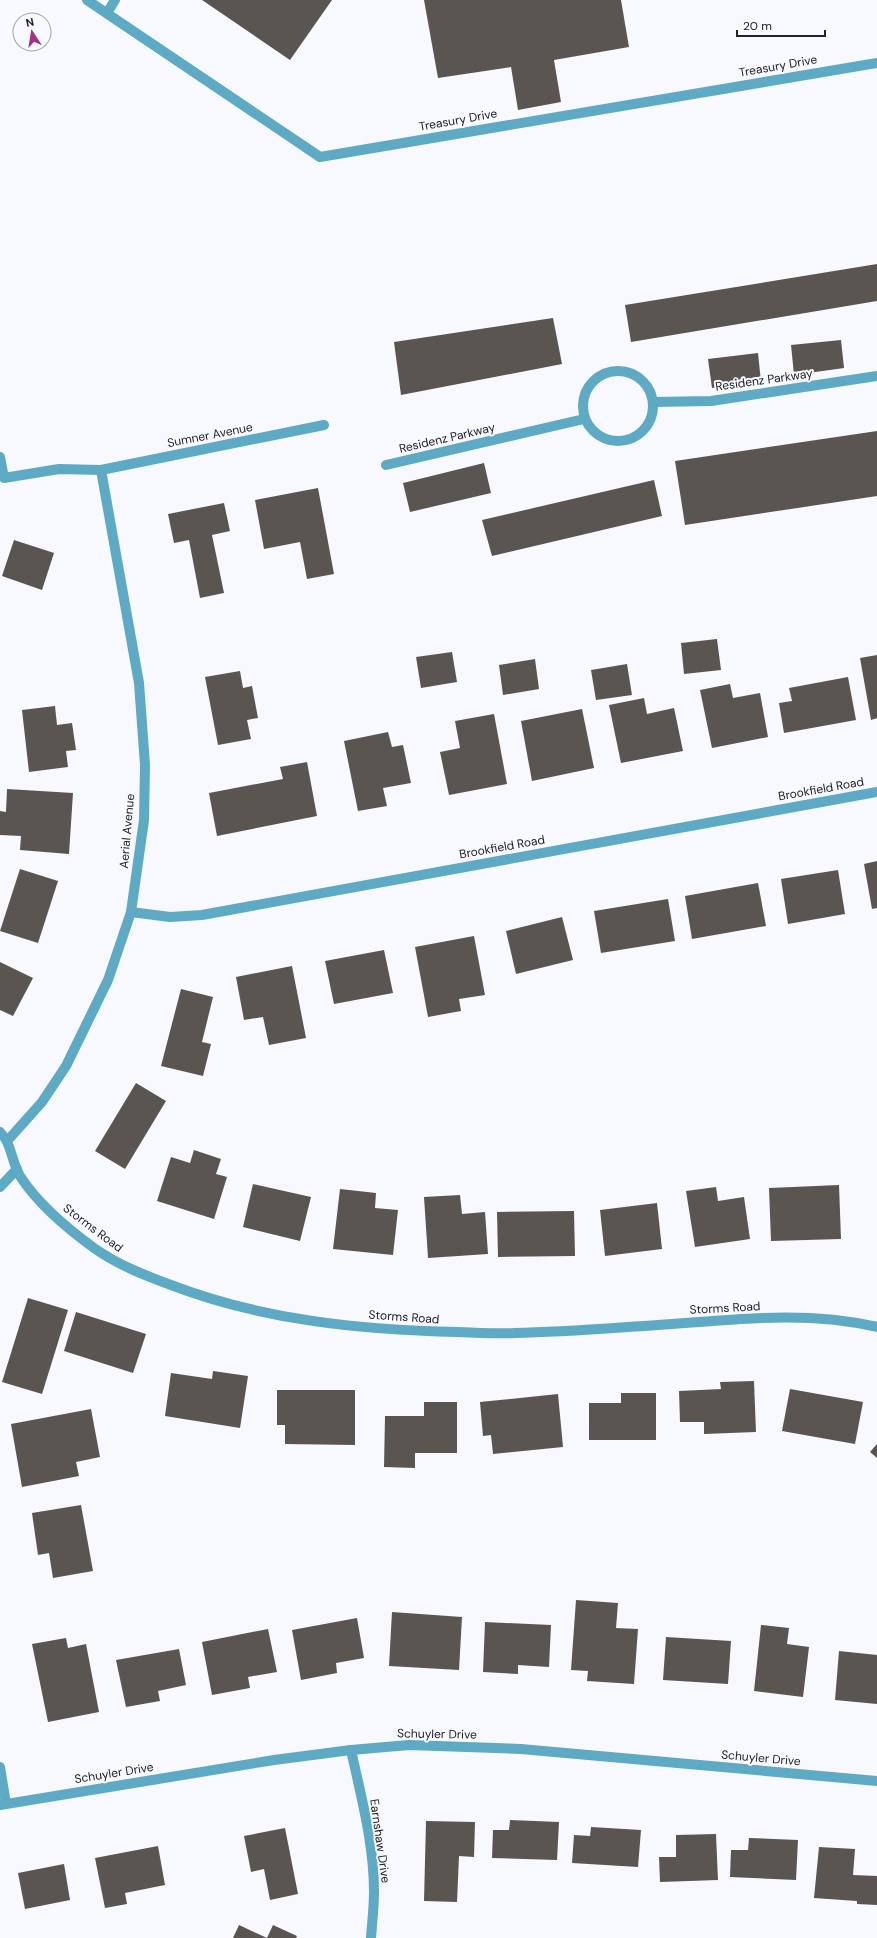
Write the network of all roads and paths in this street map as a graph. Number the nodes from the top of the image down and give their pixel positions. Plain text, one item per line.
1 (87, 0) edge
2 (115, 0) edge
3 (106, 13) junction
4 (877, 63) edge
5 (877, 376) edge
6 (654, 402) junction
7 (584, 419) junction
8 (324, 425) dead end
9 (0, 457) edge
10 (386, 465) dead end
11 (101, 470) junction
12 (877, 792) edge
13 (131, 912) junction
14 (0, 1132) edge
15 (8, 1140) junction
16 (17, 1169) junction
17 (0, 1187) edge
18 (877, 1327) edge
19 (351, 1750) junction
20 (0, 1767) edge
21 (877, 1781) edge
22 (3, 1804) edge
23 (372, 1938) edge

1 - 3 street, Treasury Drive
2 - 3 street
3 - 4 street, Treasury Drive
5 - 6 street, Residenz Parkway
6 - 7 street
6 - 7 street
7 - 10 street, Residenz Parkway
8 - 11 street, Sumner Avenue
9 - 11 street, Sumner Avenue
11 - 13 street, Aerial Avenue
12 - 13 street, Brookfield Road
13 - 15 street, Aerial Avenue
14 - 15 street, Storms Road
15 - 16 street, Storms Road
16 - 17 street
16 - 18 street, Storms Road
19 - 21 street, Schuyler Drive
19 - 22 street, Schuyler Drive
19 - 23 street, Earnshaw Drive
20 - 22 street

